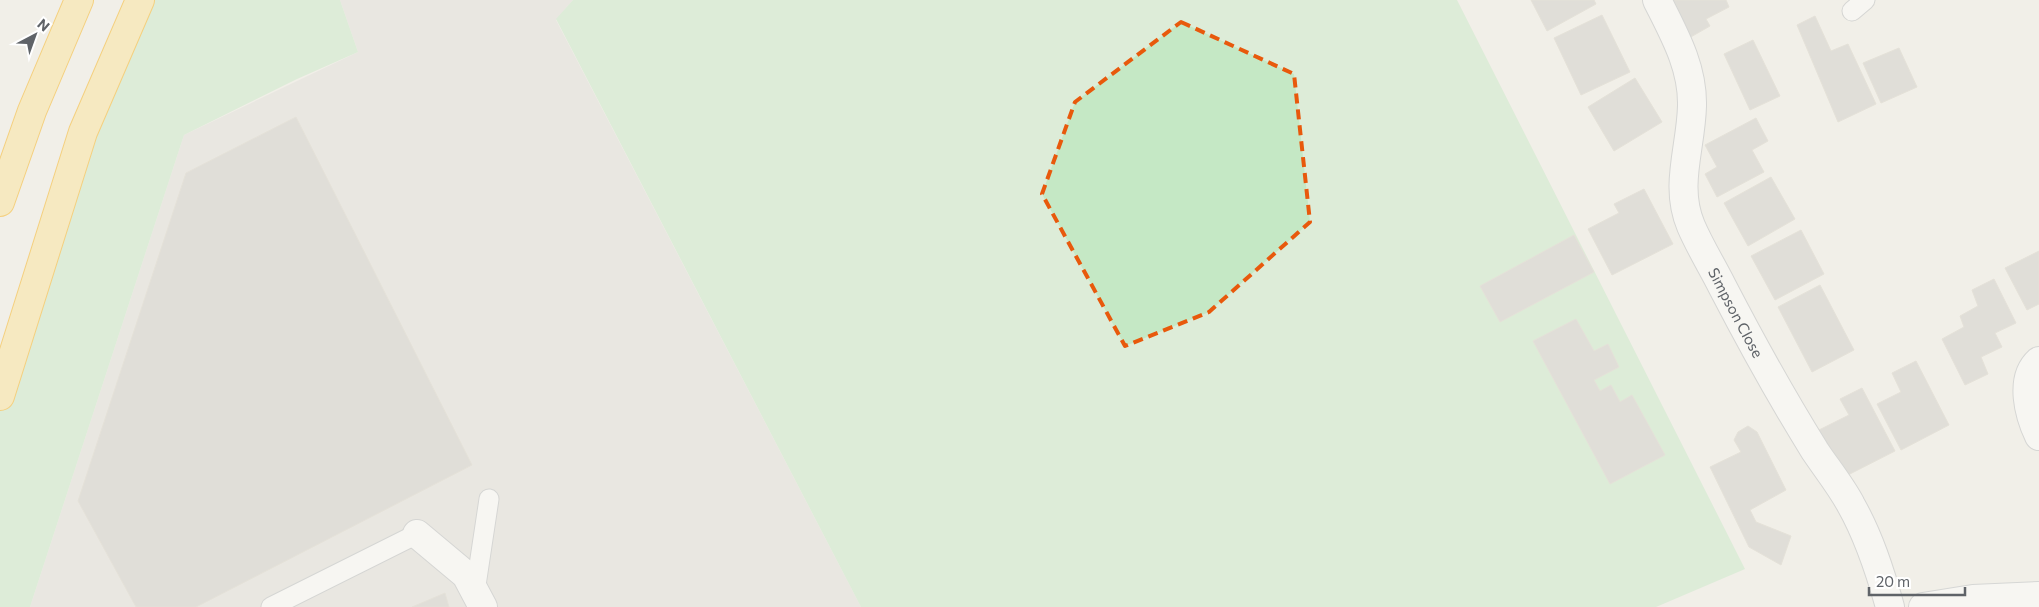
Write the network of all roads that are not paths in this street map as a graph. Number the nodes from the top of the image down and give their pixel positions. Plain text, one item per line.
1 (79, 0) edge
2 (140, 0) edge
3 (1657, 0) edge
4 (0, 202) edge
5 (2039, 361) edge
6 (0, 396) edge
7 (2039, 436) edge
8 (489, 500) dead end
9 (417, 534) joint
10 (2039, 596) edge
11 (479, 599) edge
12 (272, 607) edge
13 (1890, 607) edge
14 (1923, 607) edge

1 - 4 highway
2 - 6 highway
3 - 13 street, Simpson Close
5 - 7 street
8 - 11 lane
9 - 11 street
9 - 12 lane
10 - 14 street

